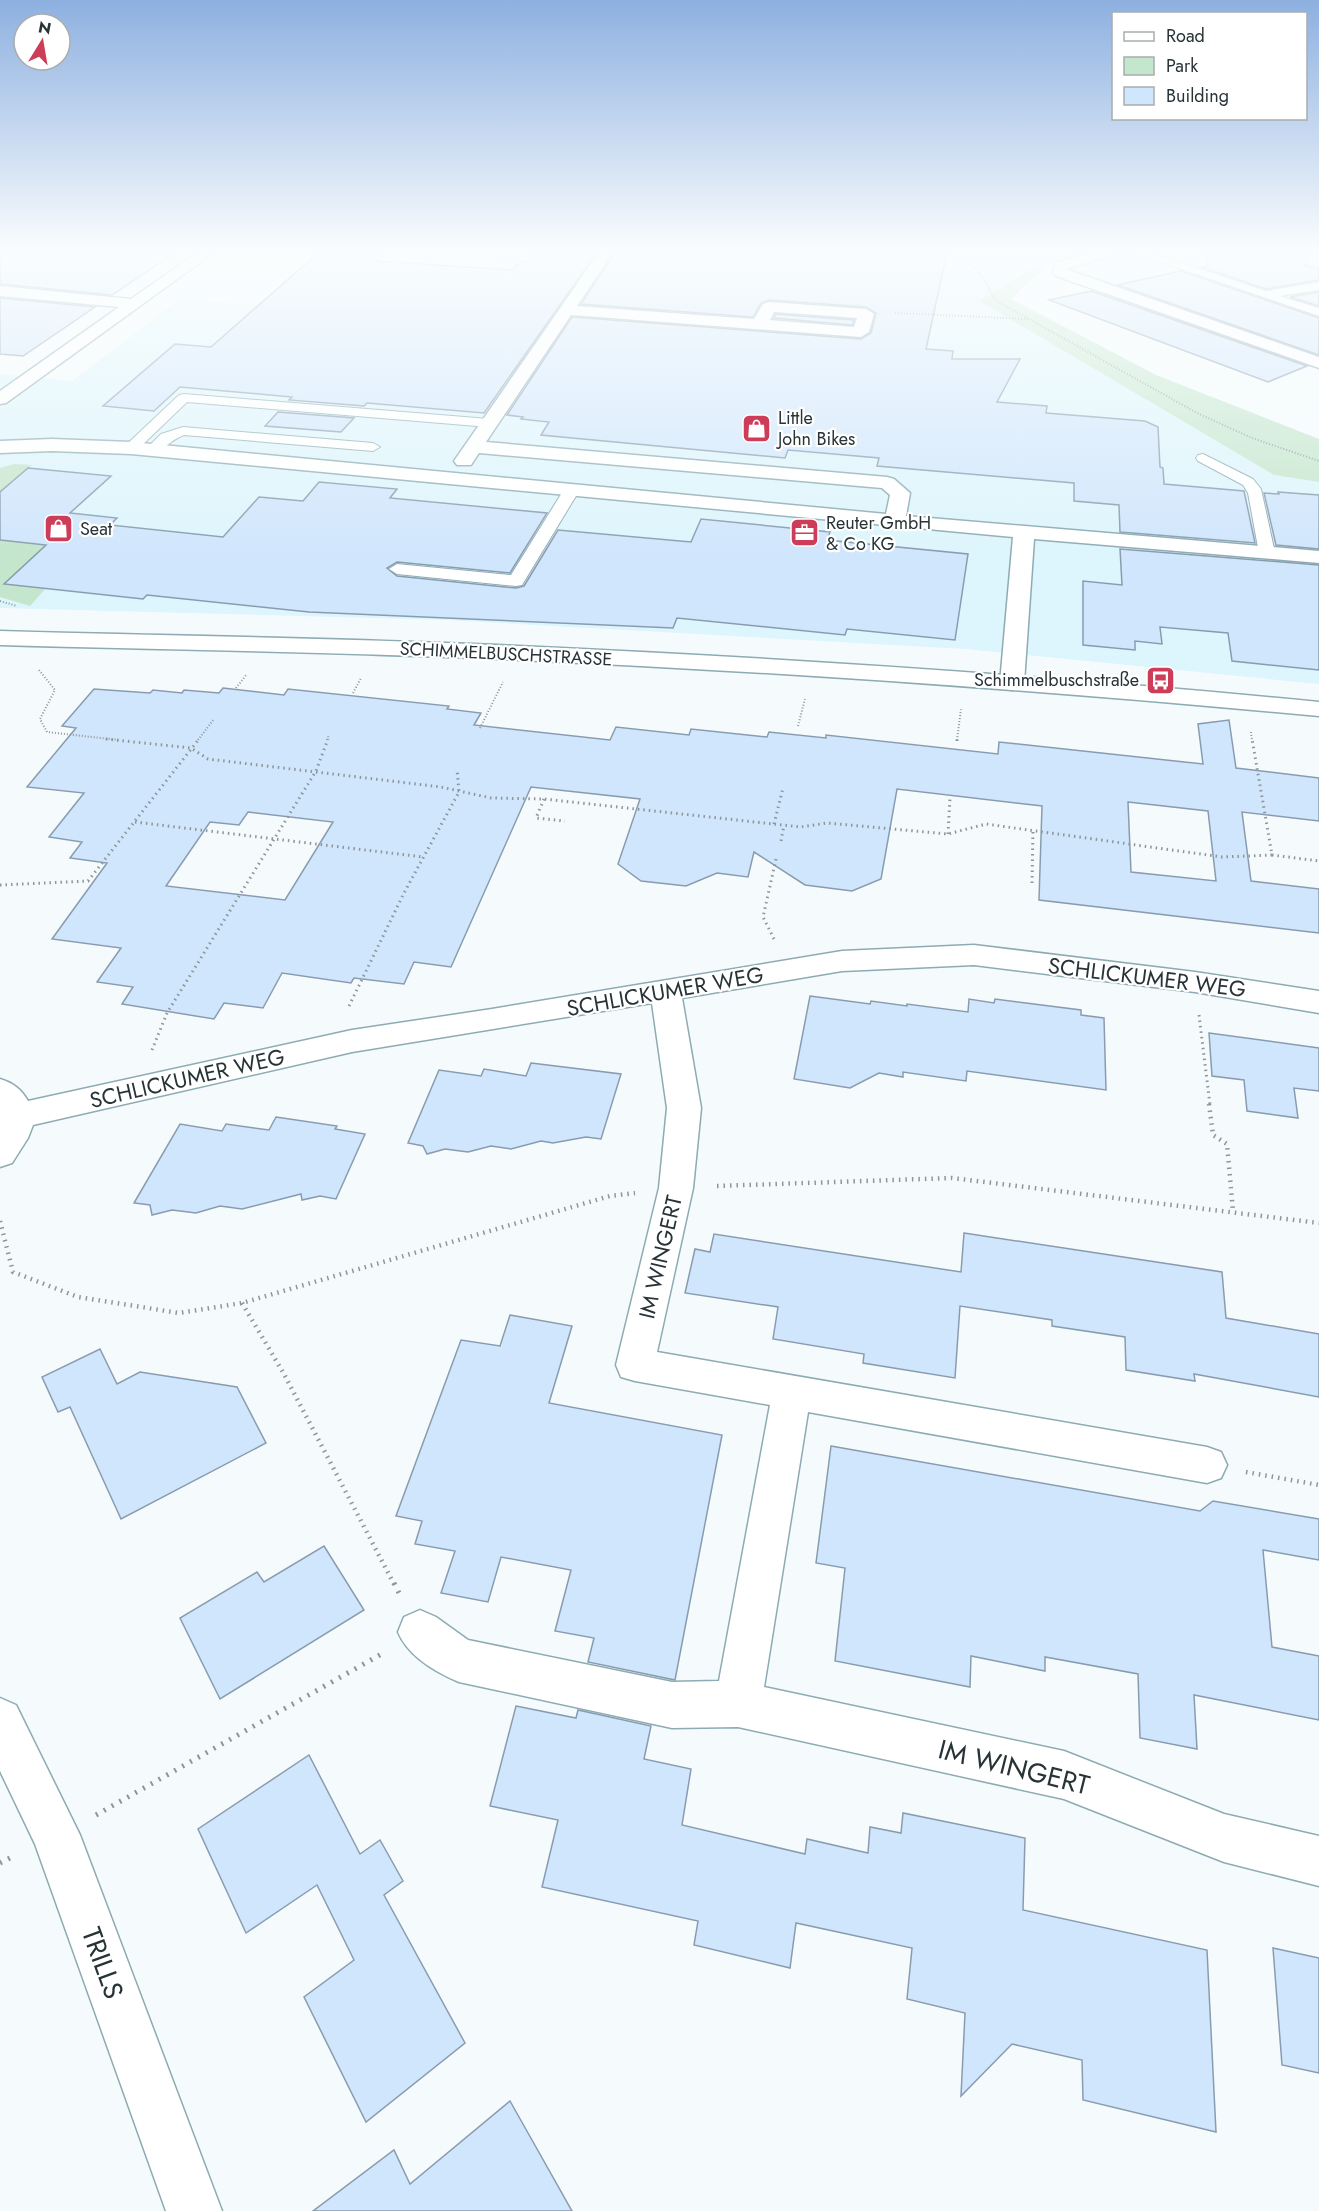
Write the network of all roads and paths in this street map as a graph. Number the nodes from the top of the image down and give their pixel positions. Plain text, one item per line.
1 (68, 351) edge
2 (538, 351) edge
3 (1087, 351) edge
4 (1285, 351) edge
5 (1319, 363) edge
6 (0, 399) edge
7 (399, 416) junction
8 (489, 423) junction
9 (379, 439) junction
10 (0, 447) edge
11 (474, 447) junction
12 (130, 448) junction
13 (152, 450) junction
14 (1203, 458) dead end
15 (1319, 461) edge
16 (354, 470) junction
17 (451, 480) junction
18 (570, 491) junction
19 (895, 521) junction
20 (1024, 532) junction
21 (1267, 553) junction
22 (1319, 557) edge
23 (397, 569) dead end
24 (0, 638) edge
25 (39, 670) dead end
26 (363, 675) dead end
27 (242, 680) dead end
28 (503, 681) dead end
29 (1012, 683) junction
30 (236, 688) dead end
31 (353, 693) dead end
32 (806, 696) dead end
33 (1246, 701) junction
34 (962, 706) dead end
35 (1319, 709) edge
36 (214, 719) dead end
37 (798, 726) dead end
38 (480, 728) dead end
39 (329, 735) dead end
40 (957, 741) dead end
41 (191, 748) junction
42 (457, 770) dead end
43 (316, 771) junction
44 (783, 788) dead end
45 (459, 792) junction
46 (950, 798) dead end
47 (544, 799) junction
48 (565, 821) dead end
49 (134, 822) junction
50 (774, 824) junction
51 (784, 825) junction
52 (1033, 830) junction
53 (948, 834) junction
54 (273, 839) junction
55 (781, 842) dead end
56 (1272, 855) junction
57 (423, 857) junction
58 (776, 859) dead end
59 (1319, 861) edge
60 (1032, 883) dead end
61 (0, 885) edge
62 (763, 917) dead end
63 (1195, 982) junction
64 (665, 991) junction
65 (1319, 1002) edge
66 (352, 1041) junction
67 (137, 1089) junction
68 (9, 1104) edge
69 (0, 1154) edge
70 (1233, 1211) dead end
71 (242, 1303) dead end
72 (792, 1392) junction
73 (1207, 1465) joint
74 (1319, 1485) edge
75 (420, 1632) junction
76 (738, 1704) junction
77 (0, 1721) edge
78 (56, 1835) junction
79 (1319, 1861) edge
80 (194, 2211) edge

1 - 6 street
2 - 8 street
3 - 15 path
4 - 5 street
7 - 8 lane
7 - 9 lane
7 - 12 lane
8 - 11 street
9 - 13 lane
9 - 16 lane
10 - 12 street
11 - 17 street
11 - 19 street
12 - 13 street
13 - 16 street
14 - 21 lane
16 - 17 street
17 - 18 street
18 - 19 street
18 - 23 lane
19 - 20 street
20 - 21 street
20 - 29 street
21 - 22 street
24 - 29 street, SCHIMMELBUSCHSTRASSE
25 - 41 path
26 - 31 path
27 - 30 path
28 - 38 path
29 - 33 street, SCHIMMELBUSCHSTRASSE
32 - 37 path
33 - 35 street, SCHIMMELBUSCHSTRASSE
33 - 56 path
34 - 40 path
36 - 41 path
39 - 43 path
41 - 43 path
41 - 49 path
42 - 45 path
43 - 45 path
43 - 54 path
44 - 50 path
45 - 47 path
45 - 57 path
46 - 53 path
47 - 48 path
47 - 50 path
49 - 54 path
49 - 61 path
50 - 51 path
51 - 53 path
51 - 55 path
52 - 53 path
52 - 56 path
52 - 60 path
54 - 57 path
54 - 67 path
56 - 59 path
57 - 66 path
58 - 62 path
63 - 64 street, SCHLICKUMER WEG
63 - 65 street, SCHLICKUMER WEG
63 - 70 path
64 - 66 street, SCHLICKUMER WEG
64 - 72 street, IM WINGERT
66 - 67 street, SCHLICKUMER WEG
67 - 68 street, SCHLICKUMER WEG
68 - 69 street
71 - 75 path
72 - 73 street, IM WINGERT
72 - 76 street
73 - 74 path
75 - 76 street, IM WINGERT
75 - 78 path
76 - 79 street, IM WINGERT
77 - 78 street, TRILLS
78 - 80 street, TRILLS

